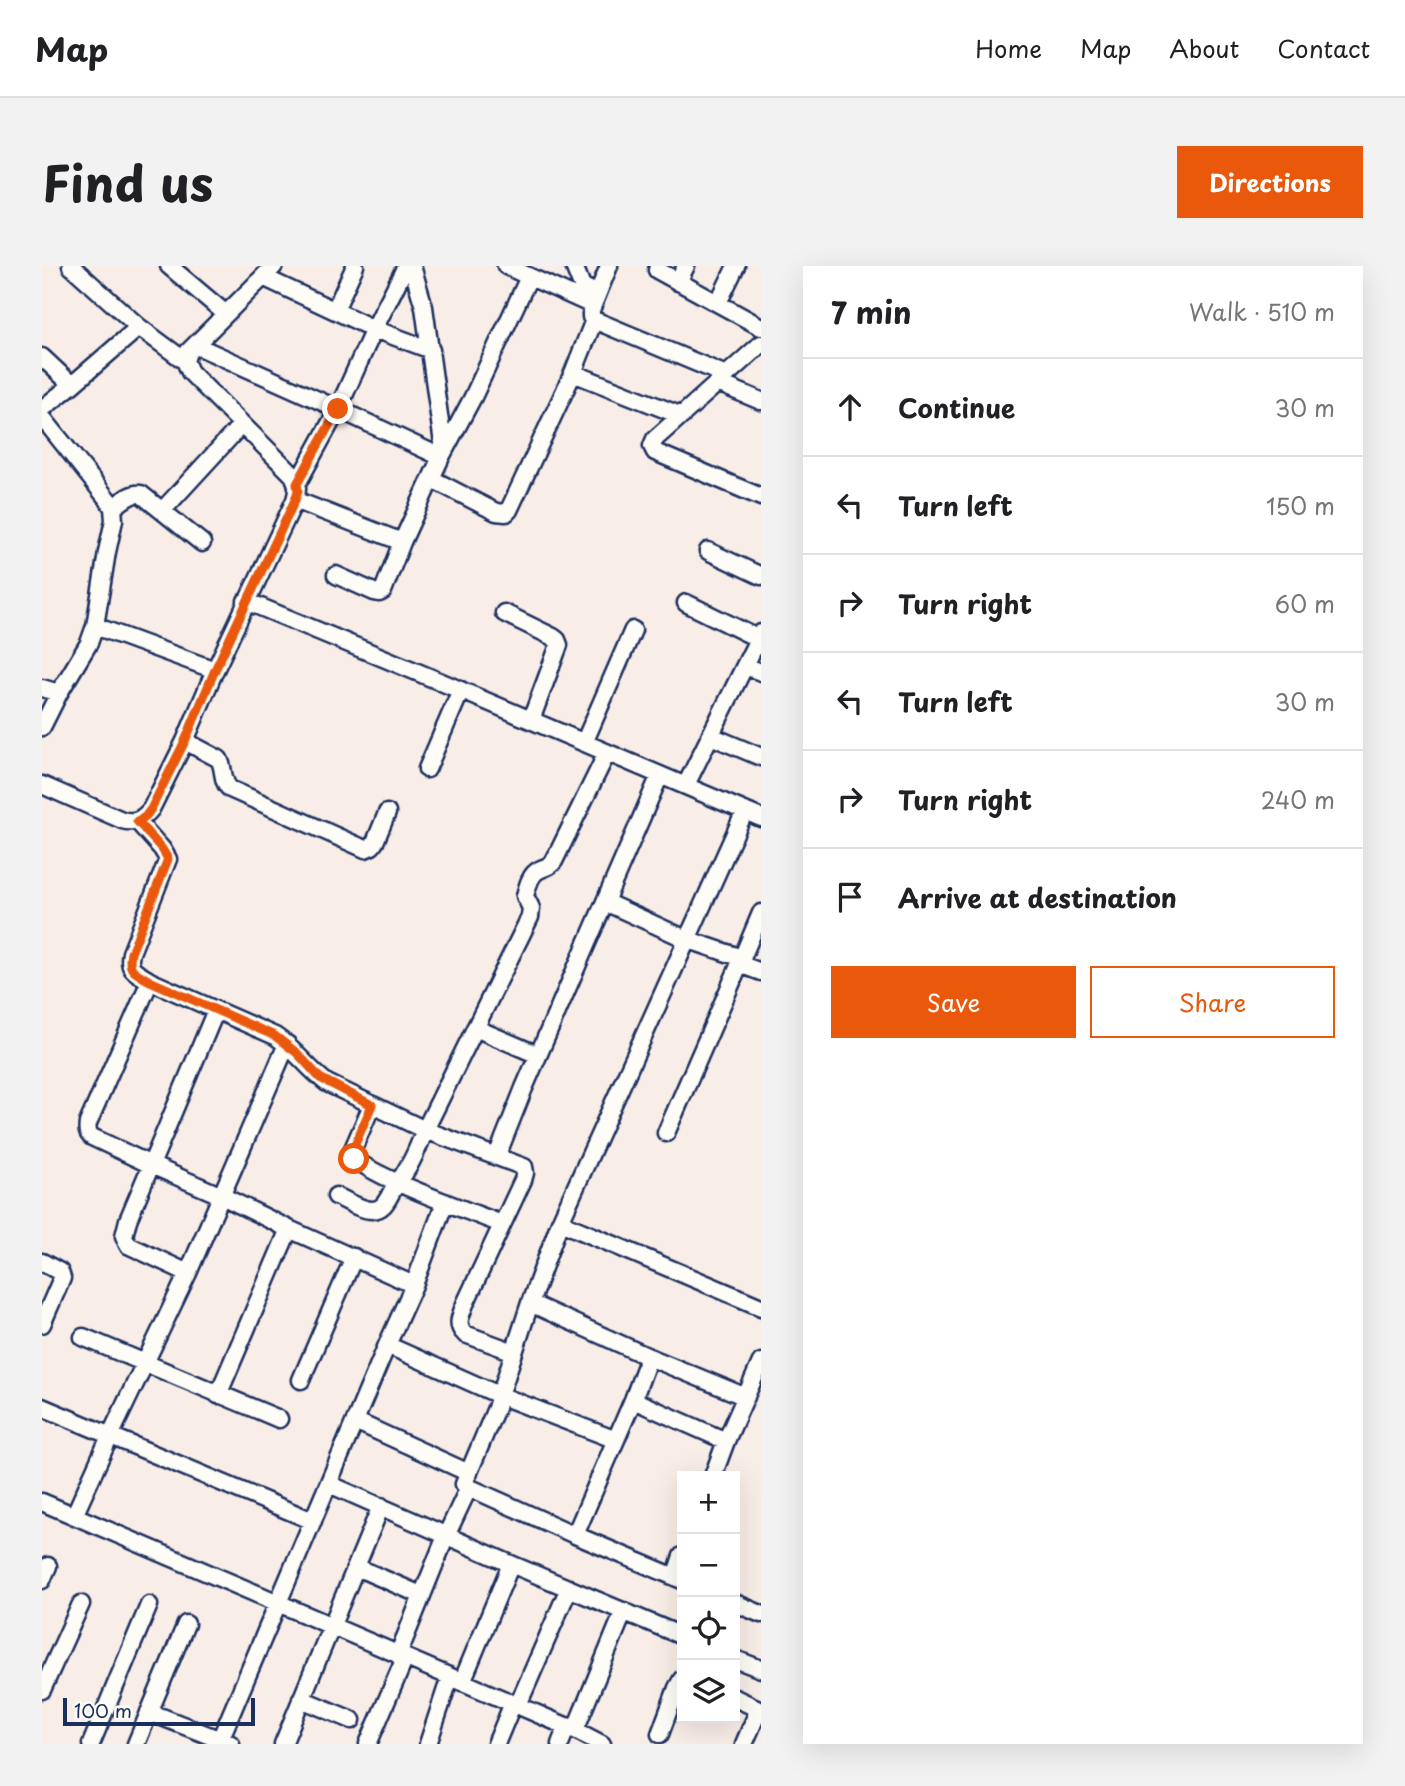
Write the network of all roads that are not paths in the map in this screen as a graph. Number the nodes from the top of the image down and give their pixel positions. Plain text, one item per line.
1 (71, 266) edge
2 (169, 266) edge
3 (355, 266) edge
4 (406, 266) edge
5 (412, 266) edge
6 (506, 266) edge
7 (574, 266) edge
8 (610, 266) edge
9 (686, 266) edge
10 (736, 266) edge
11 (270, 269) edge
12 (657, 270) dead end
13 (529, 277) junction
14 (678, 282) junction
15 (718, 303) junction
16 (595, 306) junction
17 (335, 310) junction
18 (226, 314) junction
19 (139, 327) junction
20 (761, 327) edge
21 (374, 329) junction
22 (761, 344) edge
23 (195, 345) junction
24 (431, 351) junction
25 (42, 358) edge
26 (185, 361) junction
27 (573, 373) junction
28 (722, 379) junction
29 (72, 385) junction
30 (761, 401) edge
31 (42, 408) edge
32 (338, 409) junction
33 (682, 416) junction
34 (42, 417) edge
35 (242, 424) junction
36 (443, 454) junction
37 (432, 479) junction
38 (297, 484) junction
39 (761, 497) edge
40 (295, 500) junction
41 (113, 508) junction
42 (163, 511) junction
43 (402, 542) junction
44 (202, 543) dead end
45 (708, 551) dead end
46 (337, 575) dead end
47 (761, 576) edge
48 (246, 601) junction
49 (686, 603) dead end
50 (504, 613) dead end
51 (95, 626) junction
52 (633, 630) dead end
53 (760, 637) edge
54 (745, 666) junction
55 (215, 670) junction
56 (761, 672) edge
57 (42, 688) edge
58 (461, 690) junction
59 (59, 693) junction
60 (531, 720) junction
61 (42, 727) edge
62 (711, 736) junction
63 (185, 741) junction
64 (584, 743) junction
65 (607, 753) junction
66 (761, 757) edge
67 (427, 769) dead end
68 (660, 775) junction
69 (42, 785) edge
70 (686, 785) junction
71 (745, 811) junction
72 (387, 813) dead end
73 (761, 818) edge
74 (137, 821) junction
75 (605, 902) junction
76 (761, 913) edge
77 (686, 939) junction
78 (740, 961) junction
79 (761, 972) edge
80 (150, 981) junction
81 (216, 1010) junction
82 (475, 1028) junction
83 (287, 1044) junction
84 (538, 1055) junction
85 (372, 1105) junction
86 (425, 1130) junction
87 (666, 1133) dead end
88 (497, 1156) junction
89 (150, 1166) junction
90 (399, 1183) junction
91 (222, 1196) junction
92 (336, 1196) dead end
93 (445, 1202) junction
94 (561, 1222) junction
95 (502, 1224) junction
96 (289, 1229) junction
97 (354, 1257) junction
98 (42, 1262) edge
99 (188, 1273) junction
100 (414, 1285) junction
101 (530, 1303) junction
102 (761, 1307) edge
103 (42, 1324) edge
104 (83, 1337) dead end
105 (387, 1345) junction
106 (514, 1352) junction
107 (649, 1357) junction
108 (761, 1362) edge
109 (145, 1363) junction
110 (301, 1380) dead end
111 (218, 1395) junction
112 (499, 1395) junction
113 (746, 1397) junction
114 (633, 1400) junction
115 (42, 1407) edge
116 (279, 1419) dead end
117 (355, 1421) junction
118 (110, 1436) junction
119 (616, 1440) junction
120 (726, 1441) junction
121 (715, 1471) edge
122 (469, 1480) junction
123 (329, 1484) junction
124 (42, 1502) edge
125 (381, 1506) junction
126 (74, 1516) junction
127 (313, 1521) junction
128 (575, 1535) junction
129 (446, 1536) junction
130 (511, 1564) junction
131 (356, 1567) junction
132 (677, 1578) edge
133 (569, 1588) junction
134 (421, 1595) junction
135 (80, 1604) dead end
136 (277, 1604) junction
137 (149, 1605) dead end
138 (740, 1605) edge
139 (624, 1611) junction
140 (761, 1614) edge
141 (186, 1624) dead end
142 (330, 1626) junction
143 (677, 1634) edge
144 (402, 1656) junction
145 (737, 1660) edge
146 (761, 1670) edge
147 (456, 1679) junction
148 (677, 1688) edge
149 (42, 1690) edge
150 (301, 1699) junction
151 (740, 1700) edge
152 (515, 1704) junction
153 (760, 1709) edge
154 (149, 1712) junction
155 (352, 1720) dead end
156 (571, 1728) junction
157 (660, 1734) dead end
158 (216, 1741) edge
159 (91, 1744) edge
160 (136, 1744) edge
161 (283, 1744) edge
162 (368, 1744) edge
163 (428, 1744) edge
164 (496, 1744) edge
165 (560, 1744) edge
166 (602, 1744) edge
167 (744, 1744) edge

1 - 19 street
2 - 18 street
3 - 17 street
4 - 21 street
5 - 24 street
6 - 13 street
7 - 16 street
8 - 16 street
9 - 14 street
10 - 15 street
11 - 17 street
11 - 18 street
12 - 14 street
13 - 16 street
13 - 36 street
14 - 15 street
15 - 20 street
16 - 27 street
16 - 28 street
17 - 21 street
18 - 23 street
19 - 26 street
19 - 29 street
21 - 24 street
21 - 32 street
22 - 28 street
23 - 26 street
23 - 32 street
24 - 36 street
25 - 29 street
26 - 35 street
27 - 33 street
27 - 37 street
28 - 30 street
28 - 33 street
29 - 31 street
32 - 36 street
32 - 38 street
33 - 39 street
34 - 41 street
35 - 38 street
35 - 42 street
36 - 37 street
37 - 43 street
38 - 40 street
40 - 43 street
40 - 48 street
41 - 42 street
41 - 51 street
42 - 44 street
43 - 46 street
45 - 47 street
48 - 55 street
48 - 58 street
49 - 53 street
50 - 60 street
51 - 55 street
51 - 59 street
52 - 64 street
53 - 54 street
54 - 56 street
54 - 62 street
55 - 63 street
57 - 59 street
58 - 60 street
58 - 67 street
59 - 61 street
60 - 64 street
62 - 66 street
62 - 70 street
63 - 72 street
63 - 74 street
64 - 65 street
65 - 68 street
65 - 82 street
68 - 70 street
68 - 75 street
69 - 74 street
70 - 71 street
71 - 73 street
71 - 77 street
74 - 80 street
75 - 77 street
75 - 84 street
76 - 78 street
77 - 78 street
77 - 94 street
78 - 79 street
78 - 87 street
80 - 81 street
80 - 89 street
81 - 83 street
81 - 89 street
82 - 84 street
82 - 86 street
83 - 85 street
83 - 91 street
84 - 88 street
85 - 86 street
85 - 90 street
86 - 88 street
86 - 90 street
88 - 95 street
89 - 91 street
89 - 99 street
90 - 92 street
90 - 93 street
91 - 96 street
91 - 99 street
93 - 95 street
93 - 100 street
94 - 101 street
94 - 102 street
95 - 106 street
96 - 97 street
96 - 111 street
97 - 100 street
97 - 110 street
98 - 103 street
99 - 109 street
100 - 105 street
101 - 106 street
101 - 107 street
104 - 109 street
105 - 112 street
105 - 117 street
106 - 112 street
107 - 113 street
107 - 114 street
108 - 113 street
109 - 111 street
109 - 118 street
111 - 116 street
112 - 119 street
112 - 122 street
113 - 120 street
114 - 119 street
114 - 120 street
115 - 118 street
117 - 122 street
117 - 123 street
118 - 126 street
118 - 127 street
119 - 128 street
120 - 121 street
122 - 128 street
122 - 129 street
123 - 125 street
123 - 127 street
124 - 126 street
125 - 129 street
125 - 131 street
126 - 136 street
127 - 136 street
128 - 132 street
129 - 130 street
129 - 134 street
130 - 133 street
130 - 147 street
131 - 134 street
131 - 142 street
133 - 139 street
133 - 152 street
134 - 144 street
135 - 149 street
136 - 142 street
136 - 158 street
137 - 159 street
138 - 140 street
139 - 143 street
139 - 156 street
141 - 154 street
142 - 144 street
142 - 150 street
144 - 147 street
144 - 162 street
145 - 146 street
147 - 152 street
147 - 163 street
148 - 157 street
150 - 155 street
150 - 161 street
151 - 153 street
152 - 156 street
152 - 164 street
153 - 167 street
154 - 158 street
154 - 160 street
156 - 165 street
156 - 166 street

